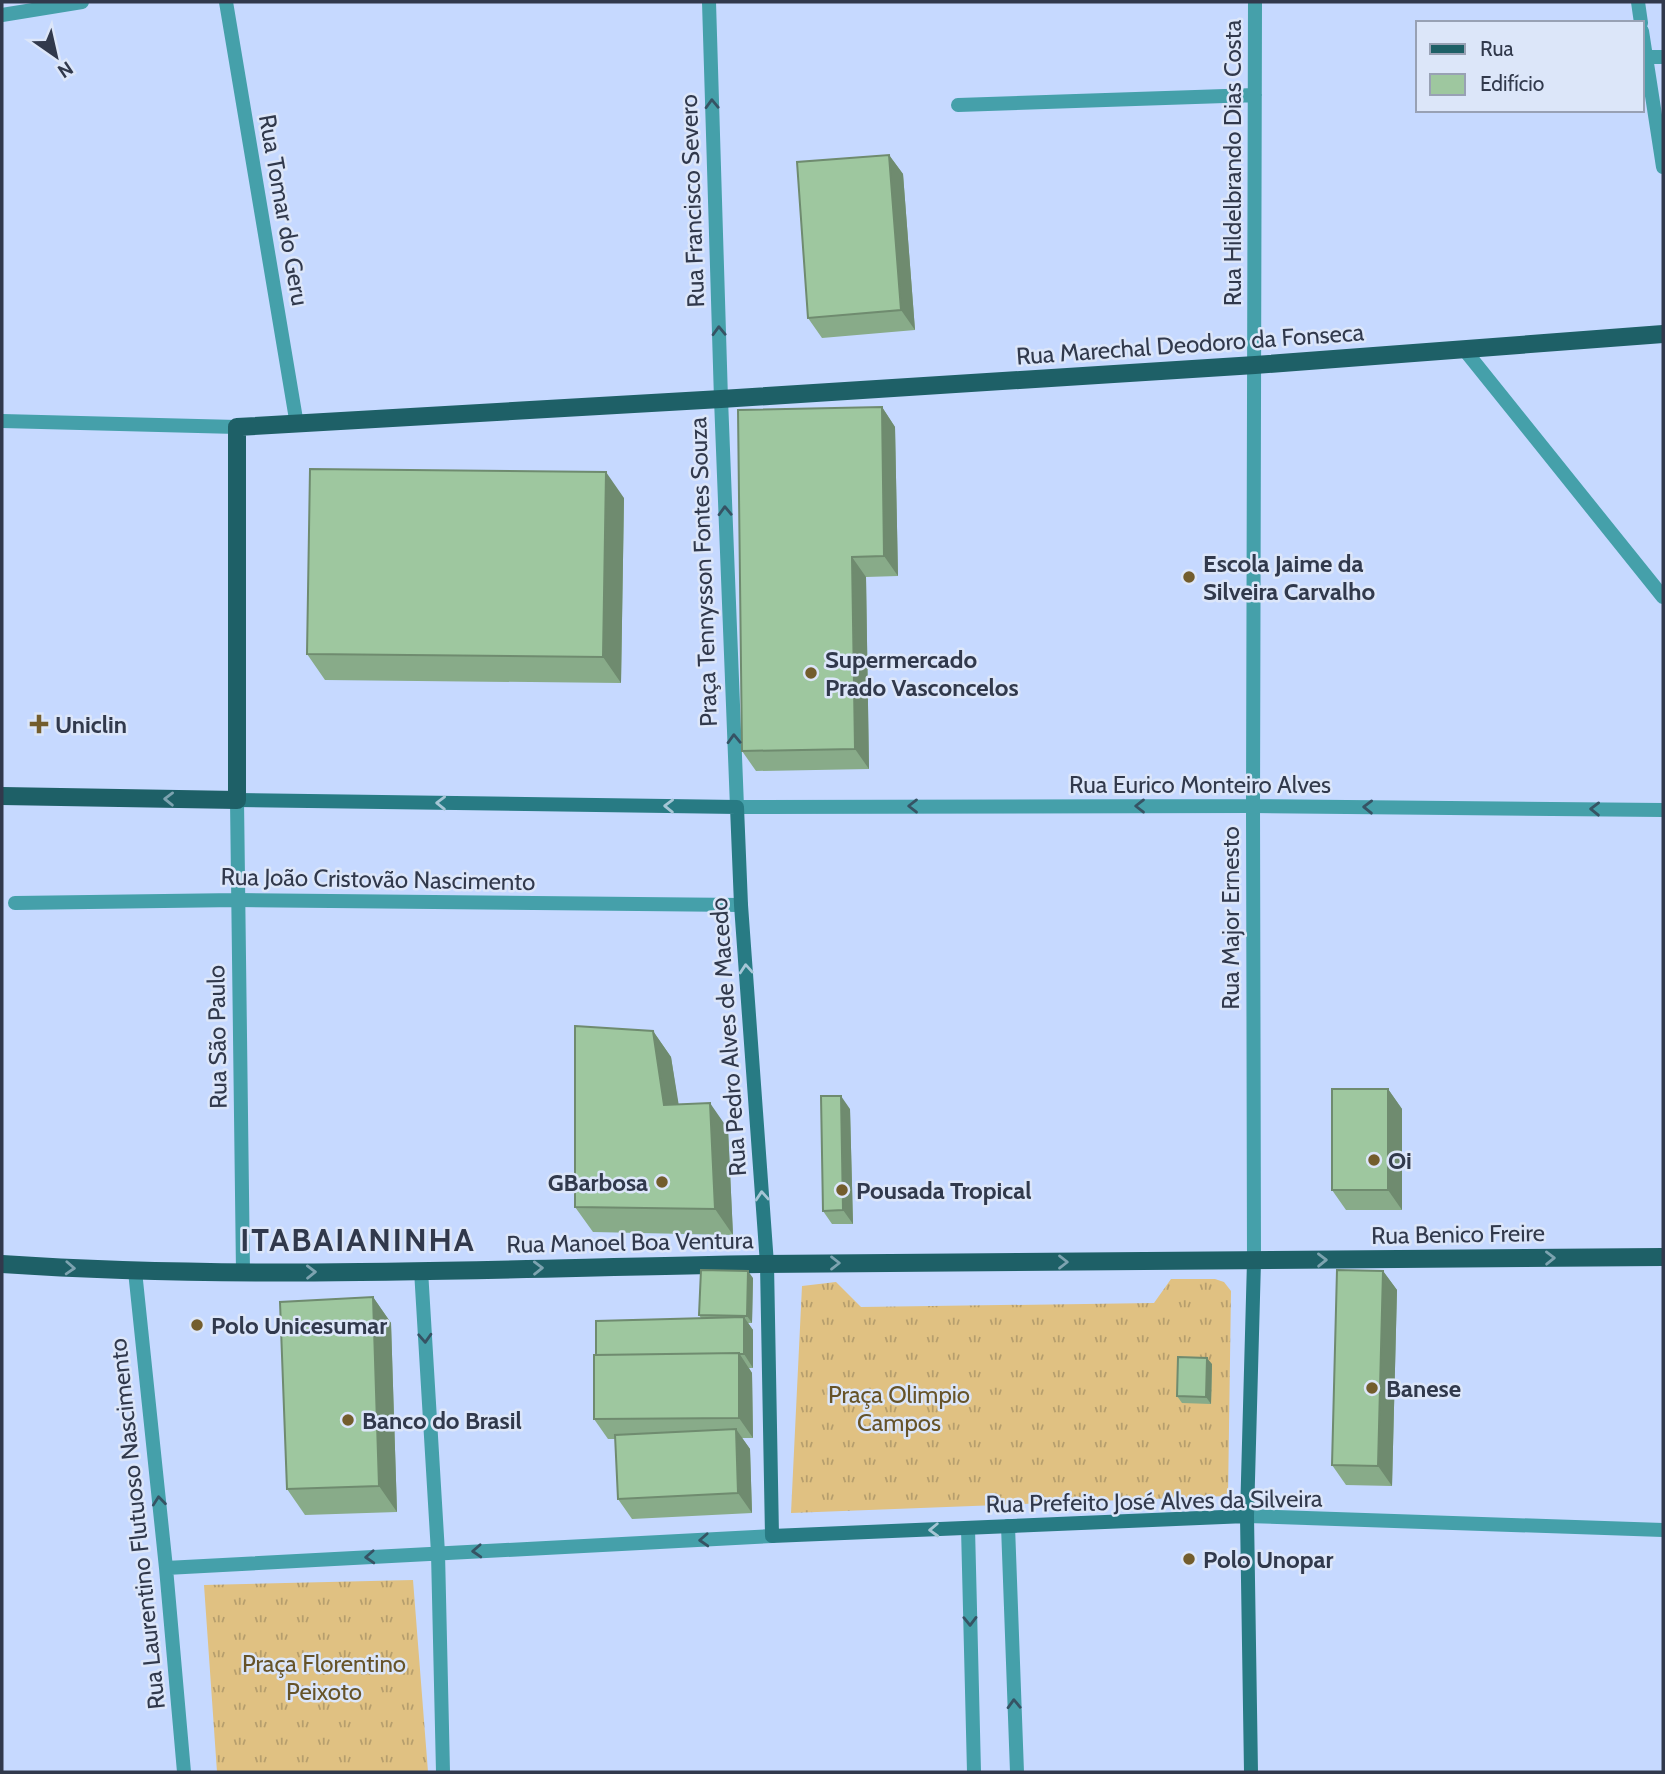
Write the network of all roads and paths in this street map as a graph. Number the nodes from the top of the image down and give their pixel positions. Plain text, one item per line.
1 (82, 2) edge
2 (226, 2) edge
3 (709, 2) edge
4 (1255, 2) edge
5 (1638, 2) edge
6 (2, 15) edge
7 (1641, 21) edge
8 (1644, 44) edge
9 (1646, 57) junction
10 (1663, 57) edge
11 (1255, 95) junction
12 (958, 105) dead end
13 (1663, 167) edge
14 (1663, 334) edge
15 (1463, 348) junction
16 (1255, 365) junction
17 (721, 400) junction
18 (2, 421) edge
19 (297, 425) junction
20 (237, 427) junction
21 (1663, 597) edge
22 (2, 796) edge
23 (237, 800) junction
24 (1253, 806) junction
25 (737, 807) junction
26 (1663, 810) edge
27 (238, 900) junction
28 (15, 903) dead end
29 (741, 905) junction
30 (1663, 1257) edge
31 (1254, 1261) junction
32 (2, 1264) edge
33 (767, 1264) junction
34 (421, 1270) junction
35 (135, 1271) junction
36 (243, 1272) junction
37 (1247, 1516) junction
38 (1008, 1526) junction
39 (968, 1528) junction
40 (1663, 1530) edge
41 (772, 1536) junction
42 (438, 1553) junction
43 (166, 1569) junction
44 (184, 1772) edge
45 (443, 1772) edge
46 (974, 1772) edge
47 (1017, 1772) edge
48 (1251, 1772) edge

1 - 6 street
2 - 19 street, Rua Tomar do Geru
17 -> 3 street, Rua Francisco Severo
4 - 11 street, Rua Hildelbrando Dias Costa
5 - 7 street
8 - 9 street
9 - 10 street
9 - 13 street
11 - 12 street
11 - 16 street, Rua Hildelbrando Dias Costa
14 - 15 main road, Rua Marechal Deodoro da Fonseca
15 - 16 main road, Rua Marechal Deodoro da Fonseca
15 - 21 street
16 - 17 main road, Rua Marechal Deodoro da Fonseca
16 - 24 street, Rua Major Ernesto
17 - 19 main road, Praça Tennysson Fontes Souza
25 -> 17 street, Praça Tennysson Fontes Souza
18 - 20 street
19 - 20 main road, Praça Tennysson Fontes Souza
20 - 23 main road
23 -> 22 main road
25 -> 23 main road
23 - 27 street, Rua São Paulo
24 -> 25 street, Rua Eurico Monteiro Alves
26 -> 24 street, Rua Eurico Monteiro Alves
24 - 31 street, Rua Major Ernesto
25 - 29 main road, Rua Pedro Alves de Macedo
27 - 28 street, Rua João Cristovão Nascimento
27 - 29 street, Rua João Cristovão Nascimento
27 - 36 street, Rua São Paulo
33 -> 29 main road, Rua Pedro Alves de Macedo
31 -> 30 main road, Rua Benico Freire
33 -> 31 main road
31 - 37 main road
32 -> 35 main road, Rua Manoel Boa Ventura
34 -> 33 main road, Rua Manoel Boa Ventura
33 - 41 main road
36 -> 34 main road, Rua Manoel Boa Ventura
34 -> 42 street
35 - 36 main road, Rua Manoel Boa Ventura
43 -> 35 street, Rua Laurentino Flutuoso Nascimento
37 - 38 main road, Rua Prefeito José Alves da Silveira
37 - 40 street, Rua Prefeito José Alves da Silveira
37 - 48 main road
38 - 39 main road, Rua Prefeito José Alves da Silveira
47 -> 38 street
39 -> 41 main road, Rua Prefeito José Alves da Silveira
39 -> 46 street
41 -> 42 street
42 -> 43 street
42 - 45 street
43 - 44 street, Rua Laurentino Flutuoso Nascimento

